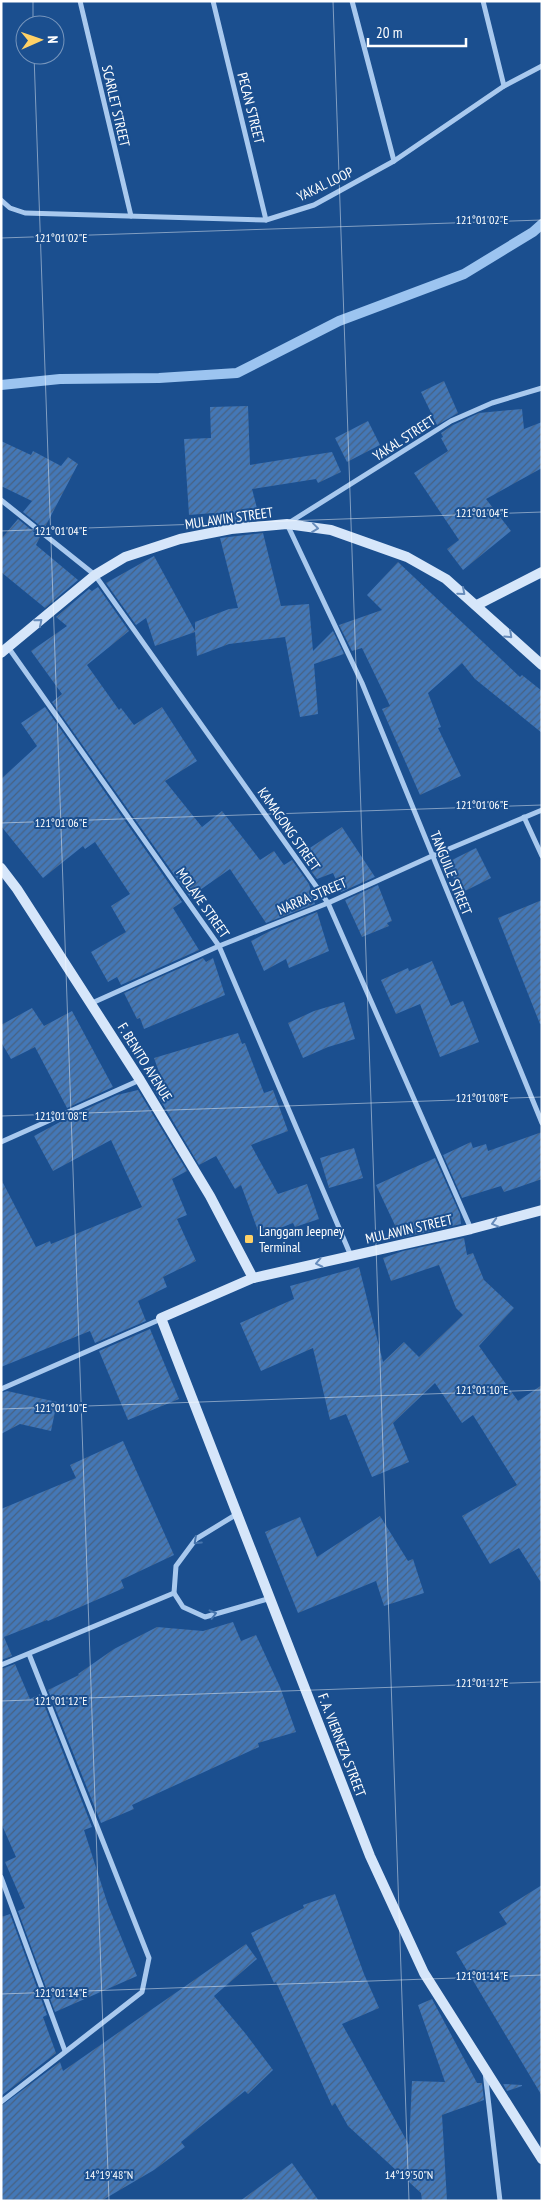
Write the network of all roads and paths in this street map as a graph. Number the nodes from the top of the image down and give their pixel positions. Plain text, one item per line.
1 (80, 1) edge
2 (213, 1) edge
3 (352, 1) edge
4 (483, 1) edge
5 (542, 66) edge
6 (504, 86) junction
7 (394, 161) junction
8 (1, 200) edge
9 (131, 216) junction
10 (266, 220) junction
11 (542, 388) edge
12 (1, 500) edge
13 (287, 524) junction
14 (542, 572) edge
15 (95, 575) junction
16 (476, 605) junction
17 (5, 650) edge
18 (542, 665) edge
19 (542, 810) edge
20 (524, 817) junction
21 (432, 856) junction
22 (542, 856) edge
23 (1, 868) edge
24 (328, 903) junction
25 (220, 946) junction
26 (92, 1003) junction
27 (140, 1080) junction
28 (542, 1123) edge
29 (1, 1142) edge
30 (542, 1210) edge
31 (471, 1229) junction
32 (351, 1256) junction
33 (253, 1278) junction
34 (161, 1318) junction
35 (1, 1389) edge
36 (237, 1513) junction
37 (174, 1593) junction
38 (271, 1598) junction
39 (29, 1654) junction
40 (1, 1665) edge
41 (1, 1877) edge
42 (65, 2050) junction
43 (484, 2066) junction
44 (1, 2102) edge
45 (542, 2159) edge
46 (500, 2201) edge

1 - 9 street, SCARLET STREET
2 - 10 street, PECAN STREET
3 - 7 street
4 - 6 street
5 - 6 street, YAKAL LOOP
6 - 7 street, YAKAL LOOP
7 - 10 street, YAKAL LOOP
8 - 9 street, YAKAL LOOP
9 - 10 street, YAKAL LOOP
11 - 13 street, YAKAL STREET
12 - 15 street, KAMAGONG STREET
13 - 15 street, MULAWIN STREET
13 -> 16 street, MULAWIN STREET
13 - 21 street, TANGUILE STREET
14 - 16 street
17 -> 15 street, MULAWIN STREET
15 - 24 street, KAMAGONG STREET
16 -> 18 street, MULAWIN STREET
17 - 25 street, MOLAVE STREET
19 - 20 street, NARRA STREET
20 - 21 street, NARRA STREET
20 - 22 street
21 - 24 street, NARRA STREET
21 - 28 street, TANGUILE STREET
23 - 26 street, F. BENITO AVENUE
24 - 25 street, NARRA STREET
24 - 31 street, KAMAGONG STREET
25 - 26 street, NARRA STREET
25 - 32 street, MOLAVE STREET
26 - 27 street, F. BENITO AVENUE
27 - 29 street
27 - 33 street, F. BENITO AVENUE
30 -> 31 street, MULAWIN STREET
31 - 32 street, MULAWIN STREET
32 -> 33 street, MULAWIN STREET
33 - 34 street, MULAWIN STREET
34 - 35 street
34 - 36 street, F. A. VIERNEZA STREET
36 -> 37 street
36 - 38 street, F. A. VIERNEZA STREET
37 -> 38 street
37 - 39 street
38 - 43 street, F. A. VIERNEZA STREET
39 - 40 street
39 - 42 street
41 - 42 street
42 - 44 street
43 - 45 street, F. A. VIERNEZA STREET
43 - 46 street

